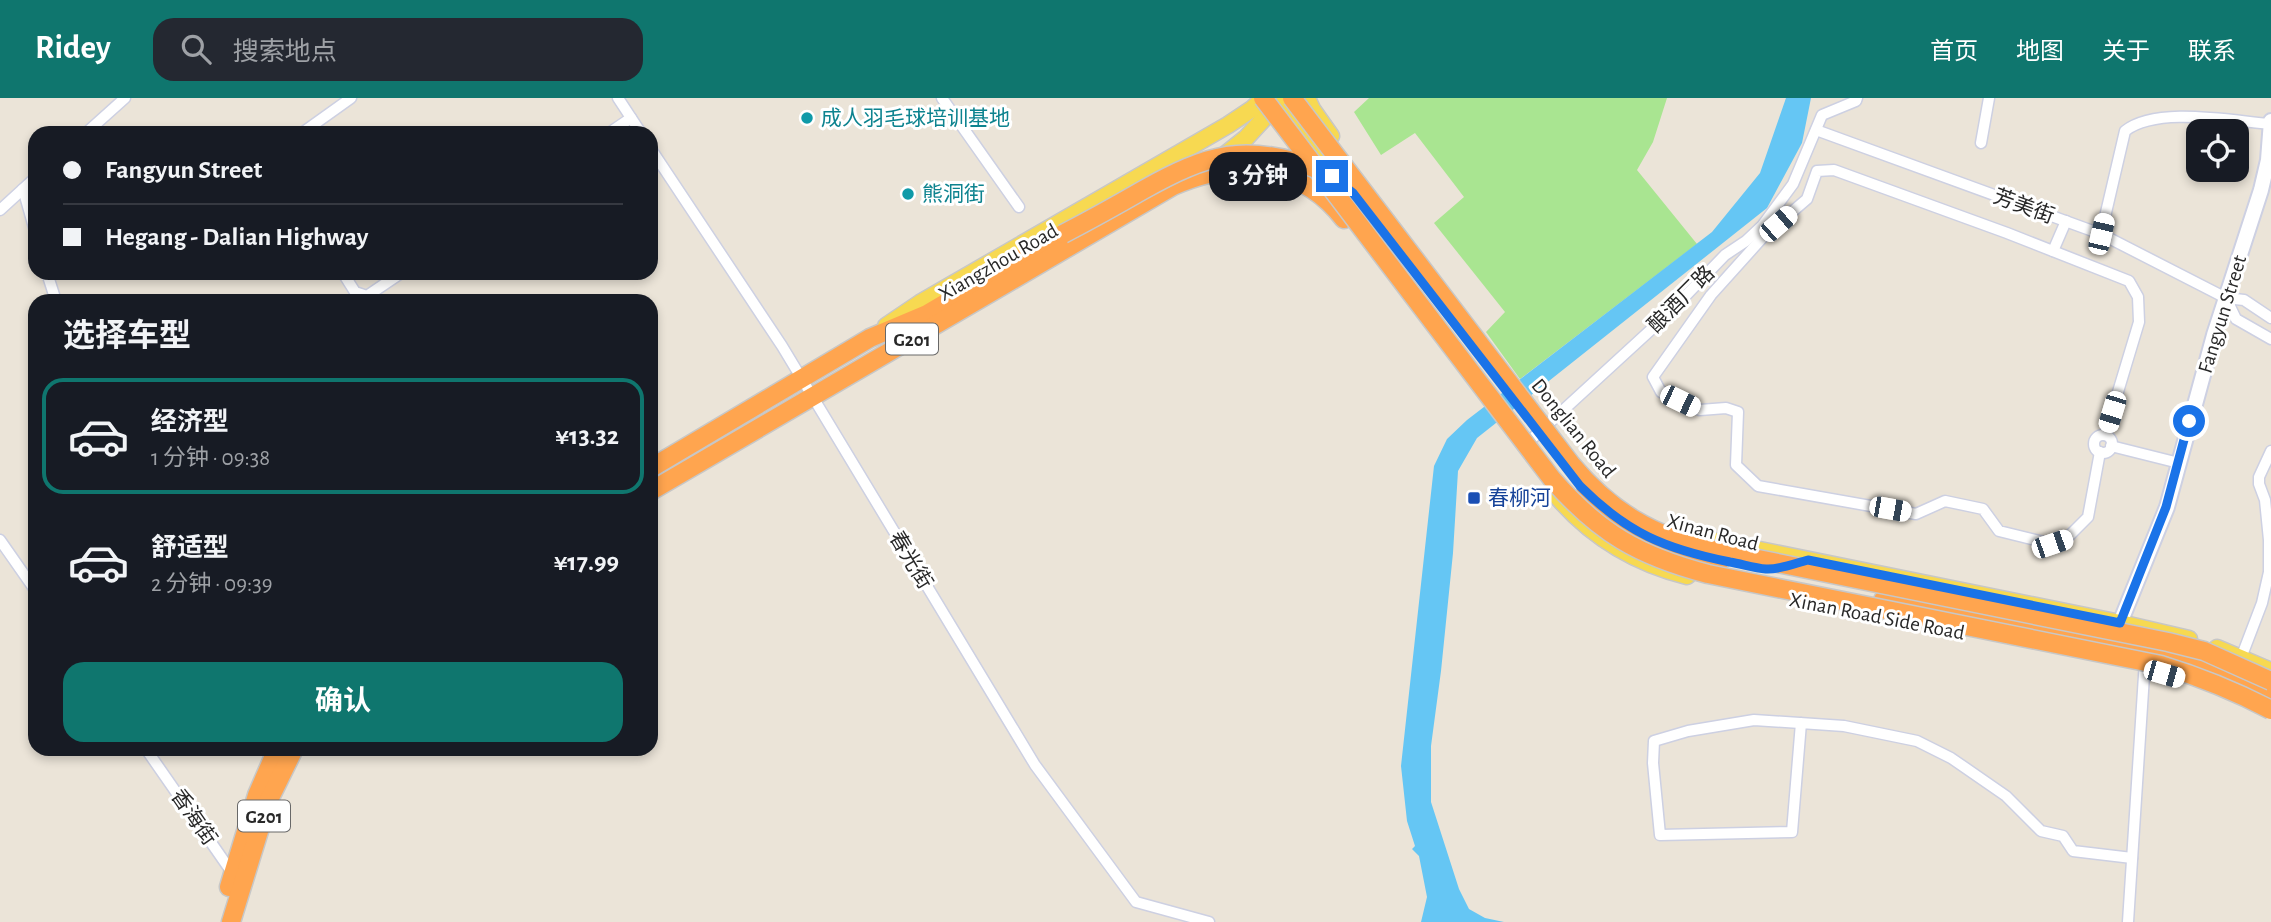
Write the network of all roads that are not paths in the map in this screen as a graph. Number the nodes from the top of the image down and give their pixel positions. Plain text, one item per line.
1 (125, 98) edge
2 (351, 98) edge
3 (618, 98) edge
4 (942, 98) edge
5 (1241, 98) edge
6 (1307, 98) edge
7 (1857, 98) edge
8 (1989, 98) edge
9 (1277, 99) edge
10 (631, 118) junction
11 (2271, 122) edge
12 (1228, 125) junction
13 (94, 126) edge
14 (312, 126) edge
15 (619, 126) edge
16 (636, 126) edge
17 (1816, 130) junction
18 (1981, 143) dead end
19 (1316, 152) junction
20 (658, 160) edge
21 (2271, 166) edge
22 (1364, 179) junction
23 (28, 184) edge
24 (1173, 186) junction
25 (23, 189) junction
26 (2261, 190) junction
27 (1332, 203) junction
28 (28, 206) edge
29 (1019, 207) dead end
30 (0, 209) edge
31 (2066, 221) junction
32 (2101, 234) junction
33 (2053, 251) junction
34 (347, 280) edge
35 (391, 280) edge
36 (361, 294) edge
37 (370, 294) edge
38 (2226, 298) junction
39 (2271, 318) edge
40 (870, 338) junction
41 (2271, 339) edge
42 (802, 379) junction
43 (1510, 384) junction
44 (812, 397) junction
45 (1538, 421) junction
46 (2105, 435) junction
47 (2111, 446) junction
48 (1520, 450) junction
49 (2271, 451) edge
50 (2100, 452) junction
51 (2179, 463) junction
52 (658, 464) edge
53 (658, 487) edge
54 (0, 540) edge
55 (1808, 560) junction
56 (1768, 569) junction
57 (28, 580) edge
58 (2118, 635) junction
59 (2145, 656) junction
60 (2238, 666) junction
61 (2270, 674) edge
62 (2271, 691) edge
63 (2271, 700) edge
64 (2271, 710) edge
65 (2271, 719) edge
66 (1801, 723) junction
67 (151, 756) edge
68 (275, 756) edge
69 (291, 756) edge
70 (2132, 858) junction
71 (237, 879) junction
72 (219, 922) edge
73 (231, 922) edge
74 (1209, 922) edge
75 (2128, 922) edge

1 - 13 street
2 - 14 street
3 - 10 street
4 - 29 street
5 - 12 main road
6 - 22 main road
7 - 17 street
8 - 18 street
9 - 12 main road, Xiangzhou Road
9 - 19 main road
9 - 24 main road, Xiangzhou Road
9 - 58 highway, Donglian Road, bridge
9 - 64 highway, bridge
10 - 15 street
10 - 16 street
11 - 26 street, Fangyun Street
11 - 32 street
12 - 40 main road, Xiangzhou Road
17 - 31 street, 芳美街
17 - 45 street, 酿酒厂路
19 - 22 main road
19 - 27 main road
20 - 42 street, 春光街
21 - 26 street
22 - 27 highway
22 - 43 main road
23 - 25 street
24 - 27 highway, G201
24 - 44 highway, Xiangzhou Road / G201
25 - 28 street
25 - 30 street
26 - 38 street, Fangyun Street
27 - 48 highway, Xinan Road / G201
31 - 32 street, 芳美街
31 - 33 street
32 - 38 street, 芳美街
33 - 46 street
33 - 50 street
34 - 36 street
35 - 37 street
38 - 39 street, 芳美街
38 - 41 street
38 - 51 street, Fangyun Street
40 - 42 highway, Xiangzhou Road / G201
40 - 43 highway, Xinan Road / G201, bridge
42 - 44 street, 春光街
42 - 52 highway, Xiangzhou Road / G201
43 - 45 highway, Xinan Road / G201
44 - 53 highway, Xiangzhou Road / G201
44 - 74 street, 春光街
45 - 48 street, 酿酒厂路
45 - 55 main road, Xinan Road Side Road
45 - 56 highway, Xinan Road / G201
46 - 47 street
46 - 50 street
47 - 50 street
47 - 51 street
48 - 58 highway, Xinan Road / G201
48 - 59 main road, Xinan Road Side Road
49 - 60 street
51 - 58 street, Fangyun Street
54 - 57 street
55 - 56 highway
55 - 58 main road, Xinan Road Side Road
56 - 58 highway, Xinan Road / G201
58 - 59 highway, Xinan Road / G201
58 - 60 main road, Xinan Road Side Road
58 - 61 highway, Donglian Road, bridge
59 - 60 highway, Xinan Road / G201
59 - 63 highway, Xinan Road / G201
59 - 65 main road, Xinan Road Side Road
59 - 70 street
60 - 61 highway
60 - 62 highway, Xinan Road / G201
66 - 66 street
66 - 70 street
67 - 71 street, 香海街
68 - 71 highway, G201
69 - 71 highway, G201
70 - 75 street
71 - 72 highway, G201
71 - 73 highway, G201

